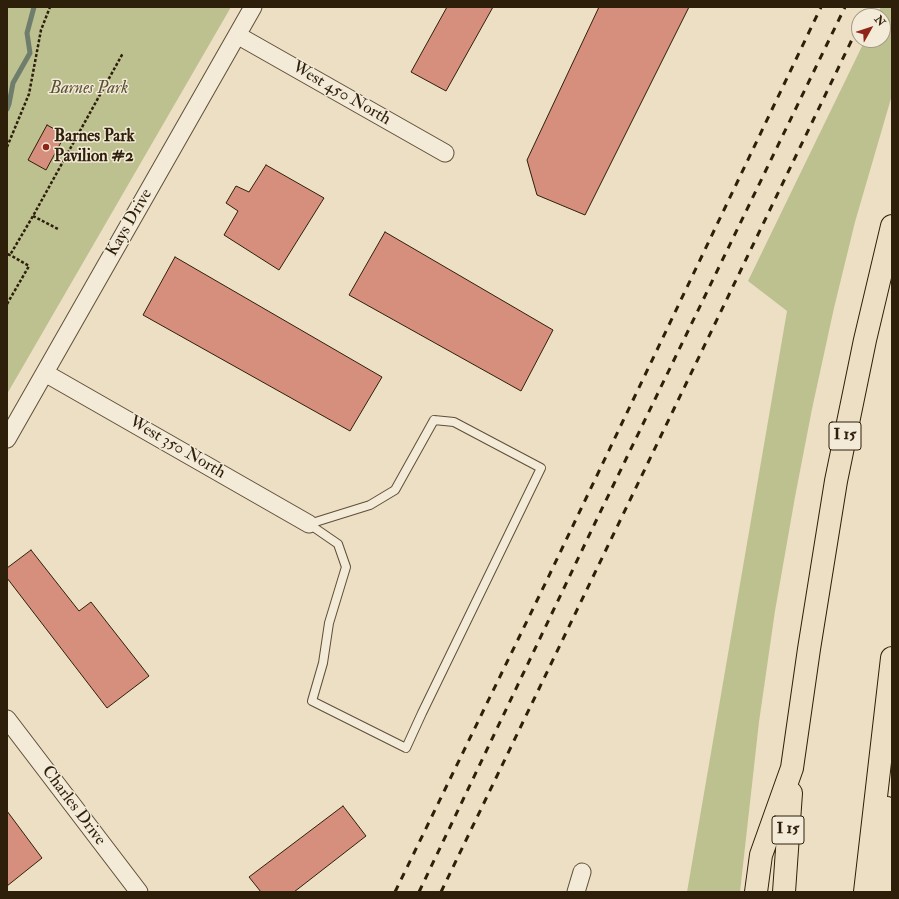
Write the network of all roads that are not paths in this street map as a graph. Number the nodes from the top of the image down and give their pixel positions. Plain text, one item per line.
1 (253, 7) edge
2 (237, 35) junction
3 (446, 153) dead end
4 (892, 226) edge
5 (45, 373) junction
6 (7, 439) edge
7 (309, 524) junction
8 (892, 658) edge
9 (888, 688) junction
10 (7, 719) edge
11 (792, 768) junction
12 (582, 872) dead end
13 (139, 892) edge
14 (576, 892) edge
15 (756, 892) edge
16 (784, 892) edge
17 (865, 892) edge
18 (885, 892) edge

1 - 2 street, Kays Drive
2 - 3 street, West 450 North
2 - 5 street, Kays Drive
4 - 11 highway, I 15
5 - 6 street, Kays Drive
5 - 7 street, West 350 North
7 - 7 lane
8 - 9 highway
9 - 17 highway
9 - 18 highway
10 - 13 street, Charles Drive
11 - 15 highway
11 - 16 highway, I 15
12 - 14 street

